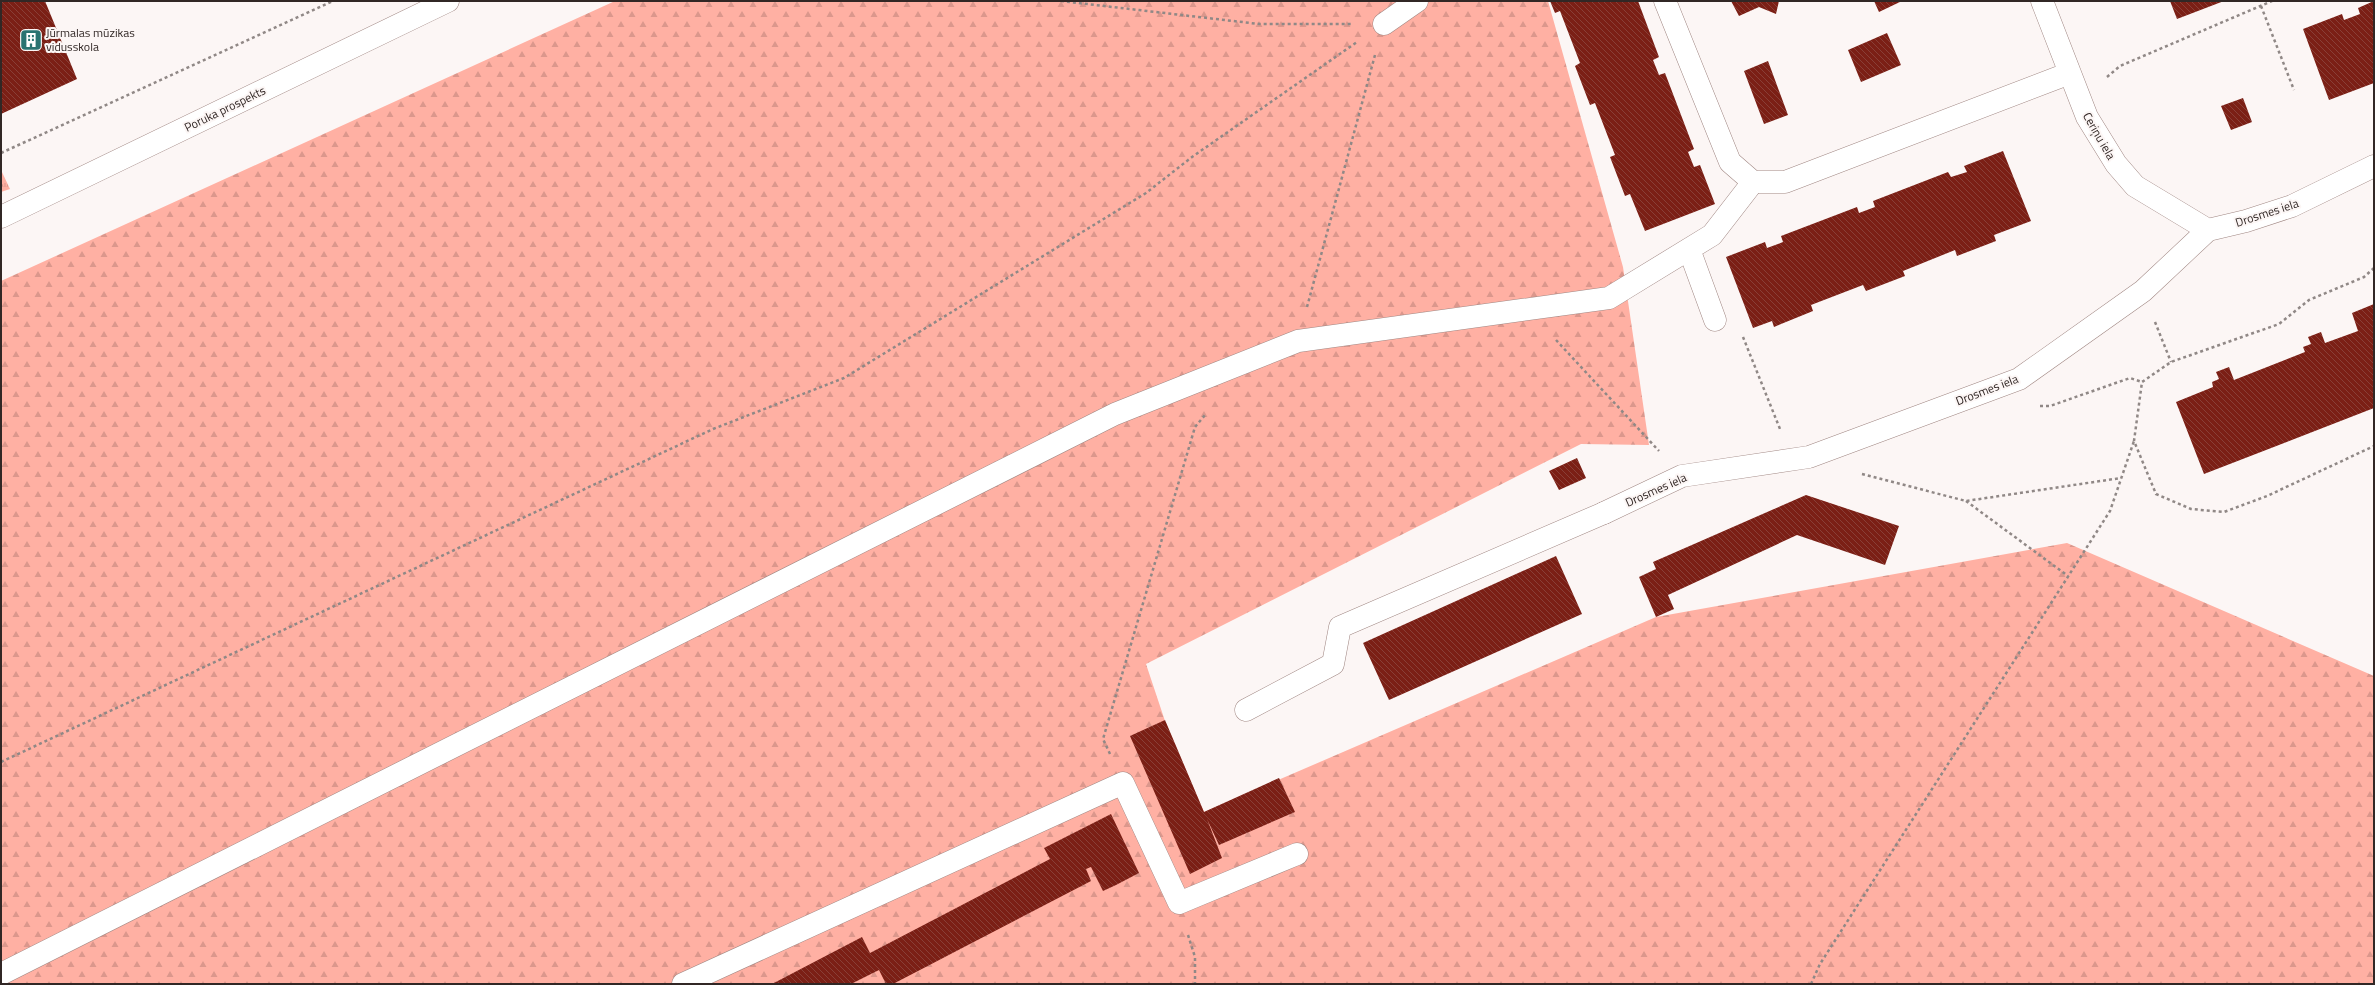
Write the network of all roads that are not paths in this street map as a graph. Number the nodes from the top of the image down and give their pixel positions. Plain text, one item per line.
1 (448, 1) edge
2 (1417, 1) edge
3 (1665, 1) edge
4 (2042, 1) edge
5 (1384, 24) road end
6 (2073, 83) junction
7 (2374, 166) edge
8 (1753, 182) junction
9 (1, 217) edge
10 (2208, 230) junction
11 (1689, 249) junction
12 (1715, 320) road end
13 (1246, 710) dead end
14 (1297, 854) dead end
15 (1, 974) edge
16 (683, 984) edge

1 - 9 street, Poruka prospekts
2 - 5 street
3 - 8 street
4 - 6 street, Ceriņu iela
6 - 8 street
6 - 10 street, Ceriņu iela
7 - 10 street, Drosmes iela
8 - 11 street
10 - 13 street, Drosmes iela
11 - 12 street
11 - 15 street
14 - 16 street

